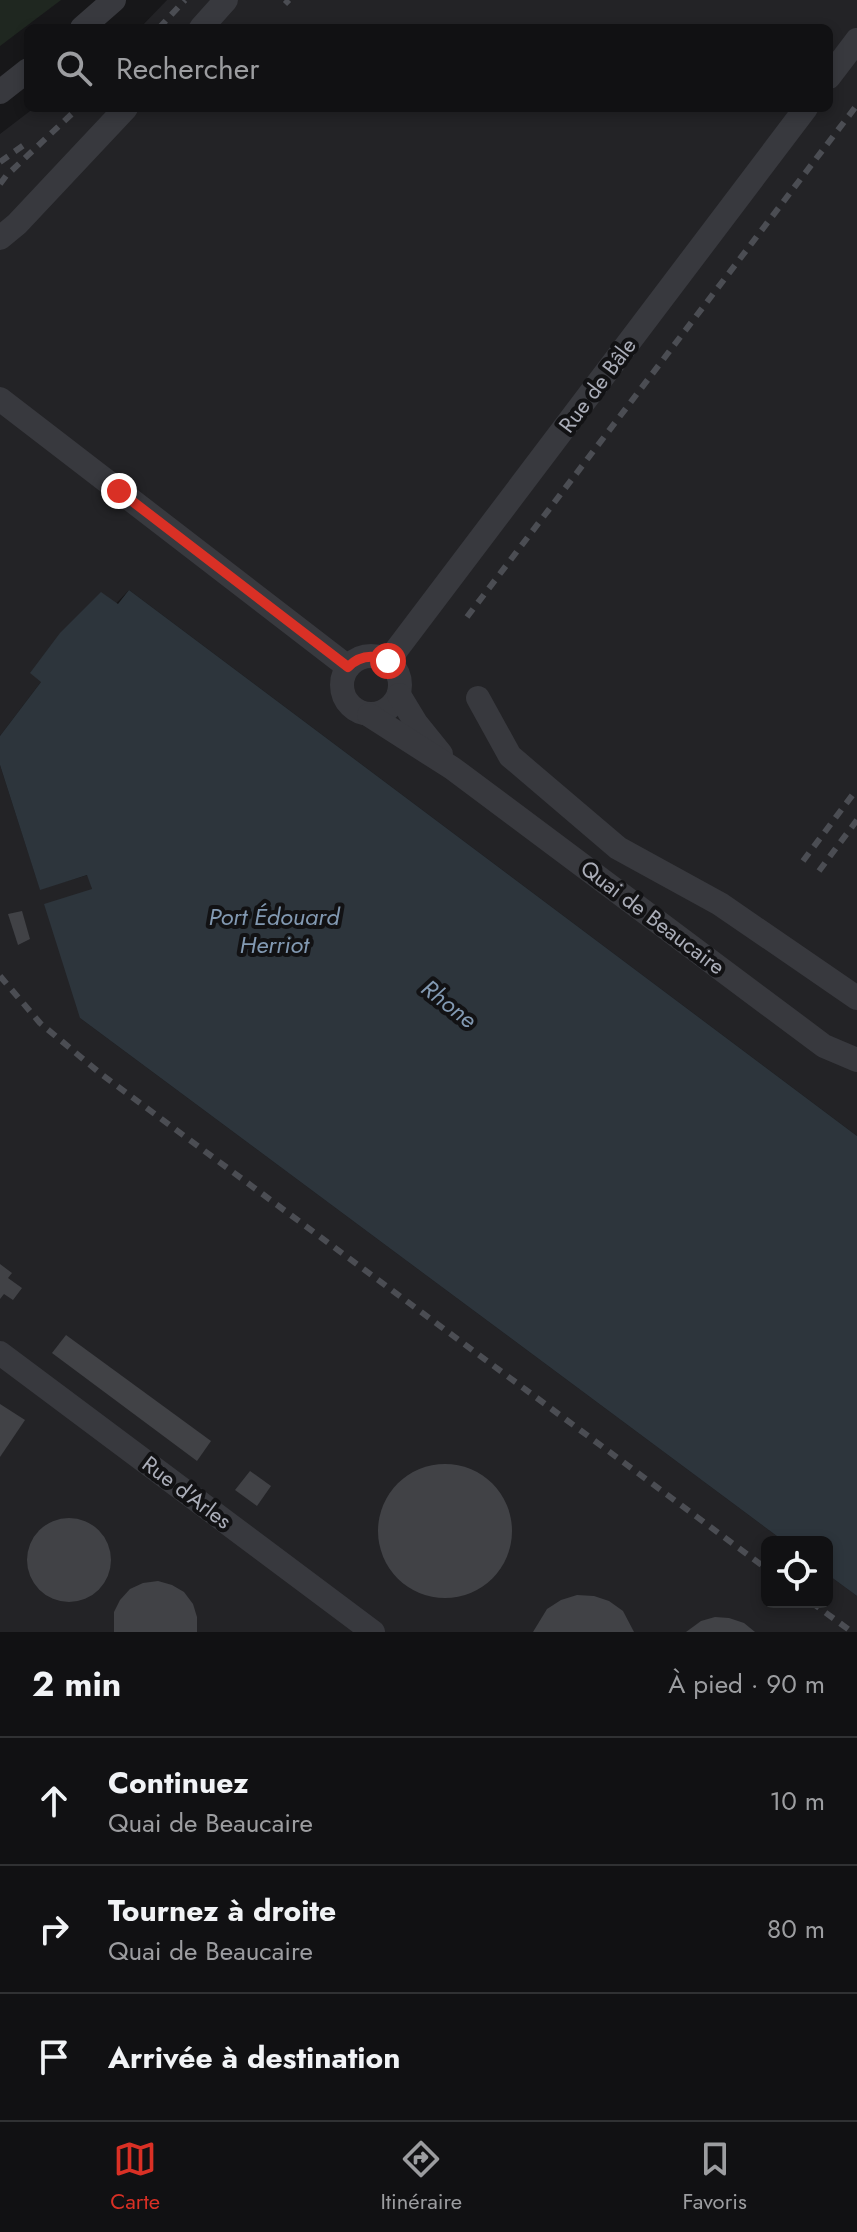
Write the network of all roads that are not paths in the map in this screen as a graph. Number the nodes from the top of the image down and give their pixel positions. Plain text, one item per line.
1 (114, 0) edge
2 (226, 0) edge
3 (87, 24) edge
4 (205, 24) edge
5 (857, 40) edge
6 (833, 72) edge
7 (24, 73) edge
8 (0, 92) edge
9 (122, 112) edge
10 (803, 112) edge
11 (0, 238) edge
12 (0, 399) edge
13 (388, 661) junction
14 (348, 667) junction
15 (399, 695) junction
16 (478, 698) dead end
17 (369, 715) junction
18 (452, 768) junction
19 (857, 998) edge
20 (824, 1046) junction
21 (857, 1060) edge
22 (857, 1071) edge
23 (0, 1353) edge
24 (373, 1632) edge

1 - 3 street
2 - 4 street
5 - 6 street
7 - 8 street
9 - 11 street
10 - 13 street, Rue de Bâle
12 - 14 street
13 - 14 street
13 - 15 street, Quai de Beaucaire
14 - 17 street, Quai de Beaucaire
15 - 17 street
15 - 18 street, Quai de Beaucaire
16 - 19 street
17 - 18 street, Quai de Beaucaire
18 - 20 street, Quai de Beaucaire
20 - 21 street, Quai de Beaucaire
20 - 22 street
23 - 24 street, Rue d'Arles

